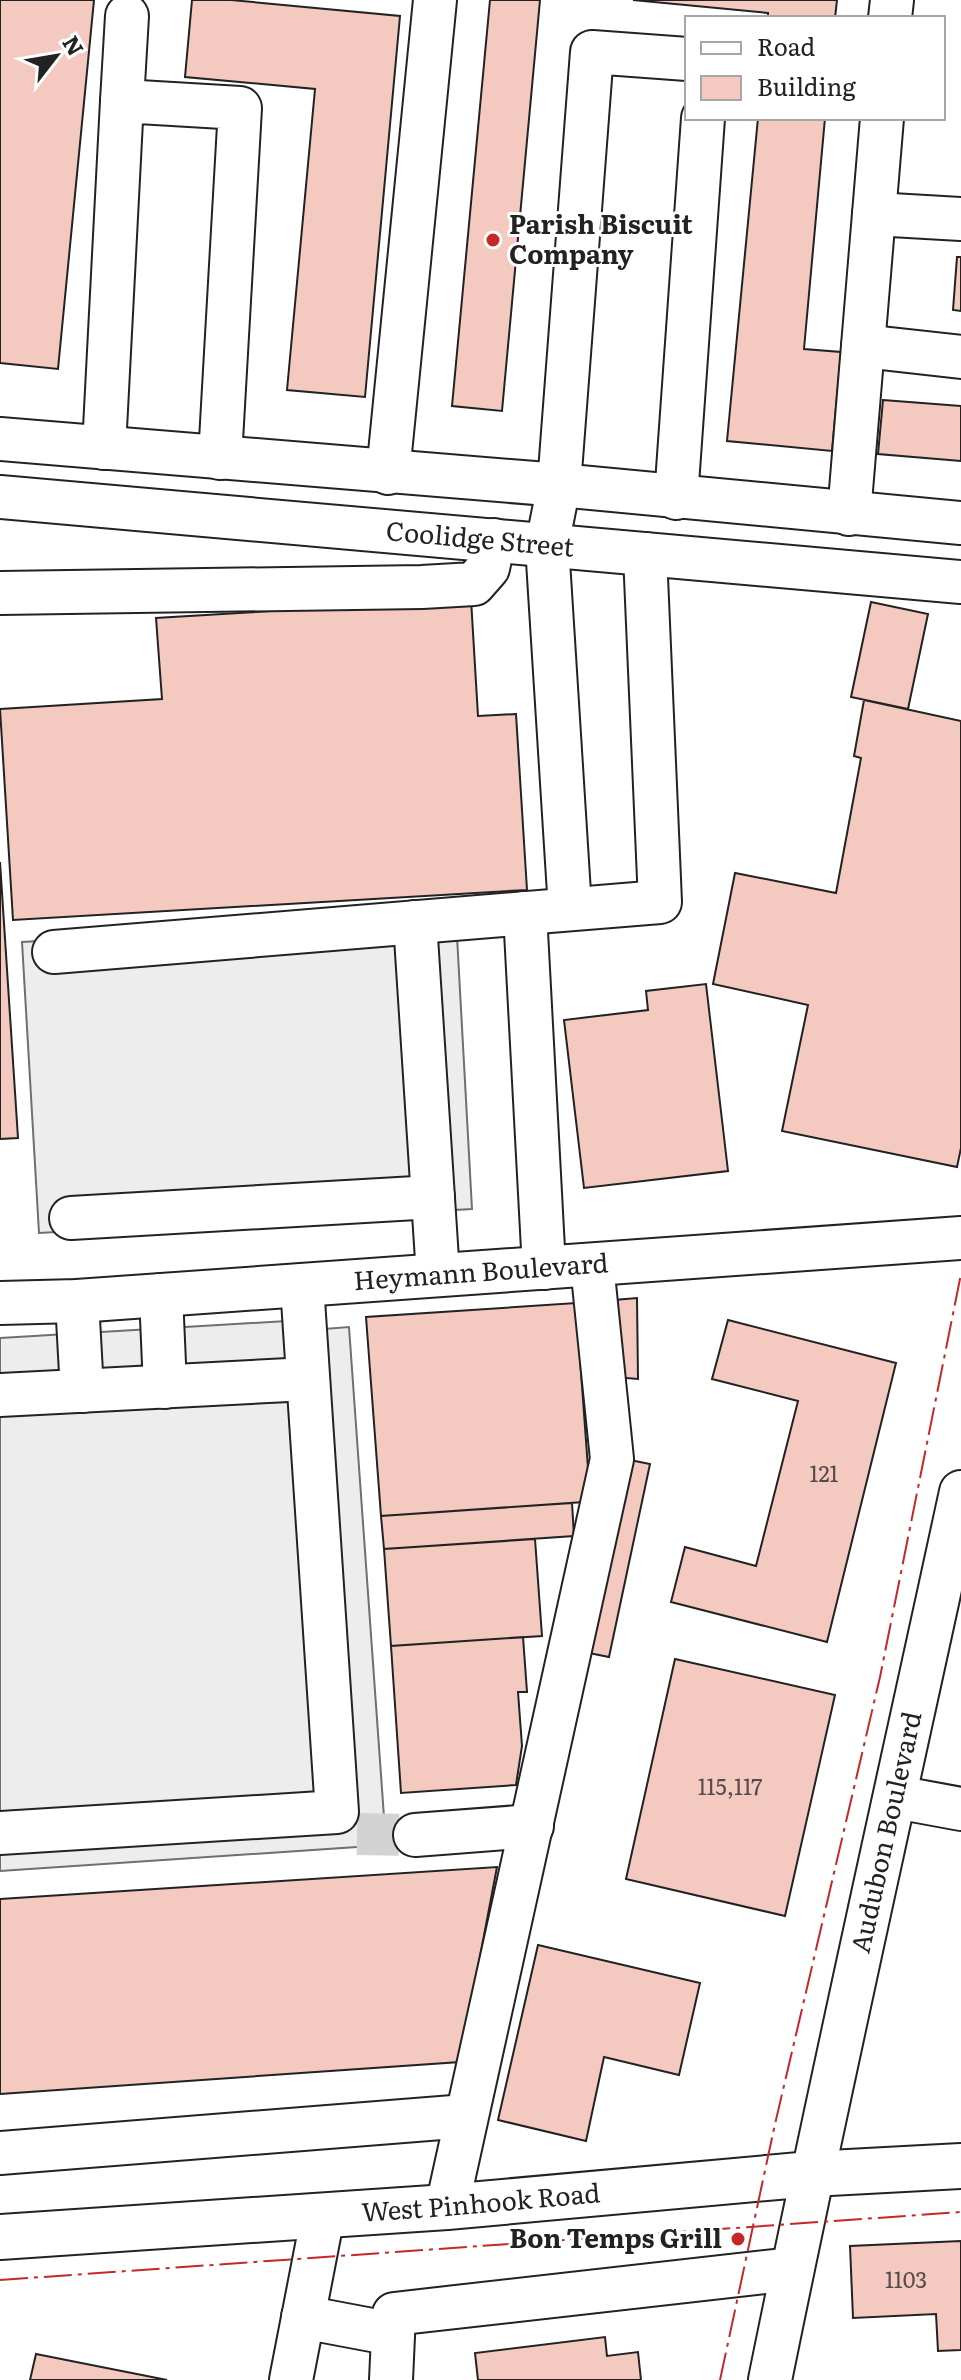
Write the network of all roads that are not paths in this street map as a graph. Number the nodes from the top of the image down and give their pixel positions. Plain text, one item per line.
1 (435, 0) edge
2 (127, 16) dead end
3 (685, 59) edge
4 (122, 101) junction
5 (703, 120) edge
6 (882, 120) edge
7 (874, 214) junction
8 (961, 219) edge
9 (863, 346) junction
10 (961, 357) edge
11 (0, 439) edge
12 (104, 448) junction
13 (220, 458) junction
14 (388, 473) junction
15 (559, 485) junction
16 (0, 497) edge
17 (676, 498) junction
18 (849, 514) junction
19 (961, 523) edge
20 (494, 540) junction
21 (547, 545) junction
22 (645, 554) junction
23 (961, 582) edge
24 (0, 593) edge
25 (570, 909) junction
26 (525, 913) junction
27 (415, 922) junction
28 (54, 952) dead end
29 (433, 1197) junction
30 (71, 1218) dead end
31 (961, 1238) edge
32 (592, 1265) junction
33 (544, 1268) junction
34 (438, 1275) junction
35 (302, 1285) junction
36 (161, 1295) junction
37 (77, 1301) junction
38 (0, 1303) edge
39 (308, 1379) junction
40 (165, 1387) junction
41 (82, 1391) junction
42 (0, 1395) edge
43 (961, 1492) edge
44 (896, 1797) junction
45 (961, 1809) edge
46 (532, 1826) junction
47 (0, 1833) edge
48 (415, 1835) tunnel mouth
49 (466, 2116) junction
50 (0, 2153) edge
51 (961, 2166) edge
52 (811, 2174) junction
53 (447, 2207) junction
54 (323, 2215) junction
55 (0, 2237) edge
56 (792, 2269) junction
57 (303, 2317) junction
58 (393, 2334) junction
59 (291, 2380) edge
60 (391, 2380) edge
61 (770, 2380) edge

1 - 14 street
2 - 4 street
3 - 15 street
4 - 12 street
4 - 13 street
5 - 17 street
6 - 7 street
7 - 8 street
7 - 9 street
9 - 10 street
9 - 18 street
11 - 12 street
12 - 13 street
13 - 14 street
14 - 15 street
15 - 17 street
15 - 21 street
16 - 20 street, Coolidge Street
17 - 18 street
18 - 19 street
20 - 21 street, Coolidge Street
20 - 24 street
21 - 22 street, Coolidge Street
21 - 25 street
22 - 23 street, Coolidge Street
22 - 25 street
25 - 26 street
26 - 27 street
26 - 33 street
27 - 28 street
27 - 29 street
29 - 30 street
29 - 34 street
31 - 32 street, Heymann Boulevard
32 - 33 street, Heymann Boulevard
32 - 46 street
33 - 34 street, Heymann Boulevard
34 - 35 street, Heymann Boulevard
35 - 36 street, Heymann Boulevard
35 - 39 street
36 - 37 street, Heymann Boulevard
36 - 40 street
37 - 38 street, Heymann Boulevard
37 - 41 street
39 - 40 street
39 - 47 street
40 - 41 street
41 - 42 street
43 - 44 street, Audubon Boulevard
44 - 45 street
44 - 52 street, Audubon Boulevard
46 - 48 street
46 - 49 street
49 - 50 street
49 - 53 street
51 - 52 main road, West Pinhook Road
52 - 53 main road, West Pinhook Road
52 - 56 street, Audubon Boulevard
53 - 54 main road, West Pinhook Road
54 - 55 main road, West Pinhook Road
54 - 57 street
56 - 58 street
56 - 61 street, Audubon Boulevard
57 - 58 street
57 - 59 street
58 - 60 street

